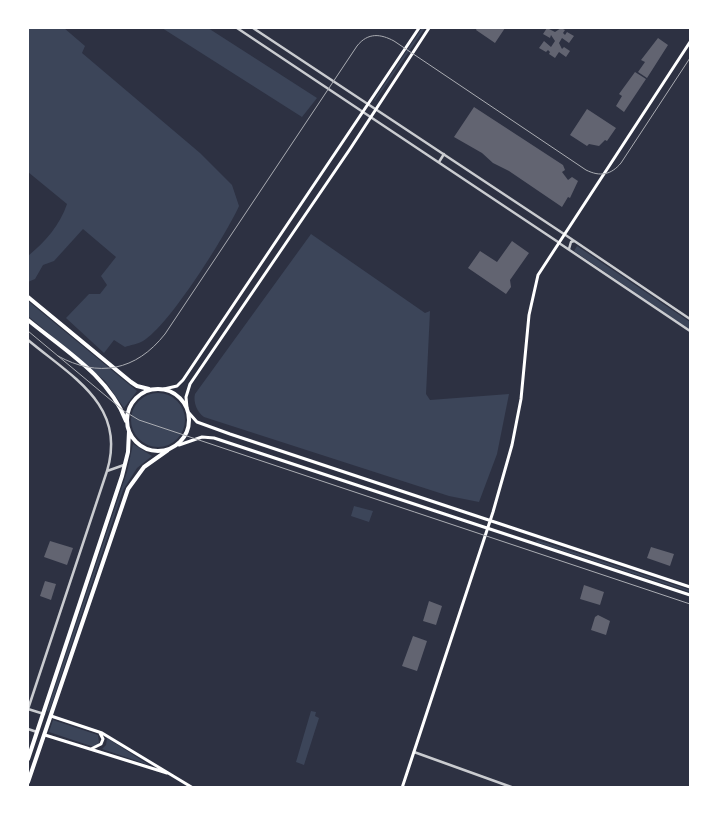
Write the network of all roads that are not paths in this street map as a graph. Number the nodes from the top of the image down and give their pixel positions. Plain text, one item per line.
1 (237, 28) edge
2 (253, 28) edge
3 (419, 28) edge
4 (429, 28) edge
5 (690, 42) edge
6 (293, 54) junction
7 (288, 62) junction
8 (368, 103) junction
9 (376, 109) junction
10 (362, 111) junction
11 (370, 116) junction
12 (444, 154) junction
13 (439, 162) junction
14 (564, 234) junction
15 (574, 241) junction
16 (558, 242) junction
17 (569, 249) junction
18 (28, 297) edge
19 (690, 319) edge
20 (28, 320) edge
21 (690, 332) edge
22 (28, 340) edge
23 (151, 389) junction
24 (164, 389) junction
25 (188, 411) junction
26 (127, 425) junction
27 (129, 431) junction
28 (178, 445) junction
29 (168, 450) junction
30 (126, 464) junction
31 (107, 471) junction
32 (399, 490) junction
33 (397, 498) junction
34 (490, 522) junction
35 (488, 529) junction
36 (528, 533) junction
37 (524, 541) junction
38 (690, 587) edge
39 (690, 595) edge
40 (28, 709) edge
41 (44, 714) junction
42 (51, 716) junction
43 (28, 729) edge
44 (95, 730) junction
45 (37, 732) junction
46 (45, 734) junction
47 (89, 749) junction
48 (414, 752) junction
49 (28, 759) edge
50 (168, 773) junction
51 (28, 782) edge
52 (193, 788) edge
53 (402, 788) edge
54 (514, 788) edge

1 - 7 street
2 - 6 street
3 - 8 main road
4 - 9 main road
5 - 14 main road
6 - 7 street
6 - 8 street
7 - 10 street
8 - 9 street
8 - 10 main road
9 - 11 main road
9 - 12 street
10 - 11 street
10 - 24 main road
11 - 13 street
11 - 25 main road
12 - 13 street
12 - 14 street
13 - 16 street
14 - 15 street
14 - 16 main road
15 - 17 street
15 - 19 street
16 - 17 street
16 - 34 main road
17 - 21 street
18 - 23 main road
20 - 26 main road
22 - 31 street
23 - 24 main road
23 - 26 main road
24 - 25 main road
25 - 28 main road
25 - 32 main road
26 - 27 main road
27 - 29 main road
27 - 30 main road
28 - 29 main road
28 - 33 main road
29 - 42 main road
30 - 31 street
30 - 41 main road
31 - 40 street
32 - 33 main road
32 - 34 main road
33 - 35 main road
34 - 35 main road
34 - 36 main road
35 - 37 main road
35 - 48 main road
36 - 37 main road
36 - 38 main road
37 - 39 main road
40 - 41 street
41 - 42 main road
41 - 45 main road
42 - 44 main road
42 - 46 main road
43 - 45 street
44 - 47 main road
44 - 50 main road
45 - 46 main road
45 - 49 main road
46 - 47 main road
46 - 51 main road
47 - 50 main road
48 - 53 main road
48 - 54 street
50 - 52 main road

